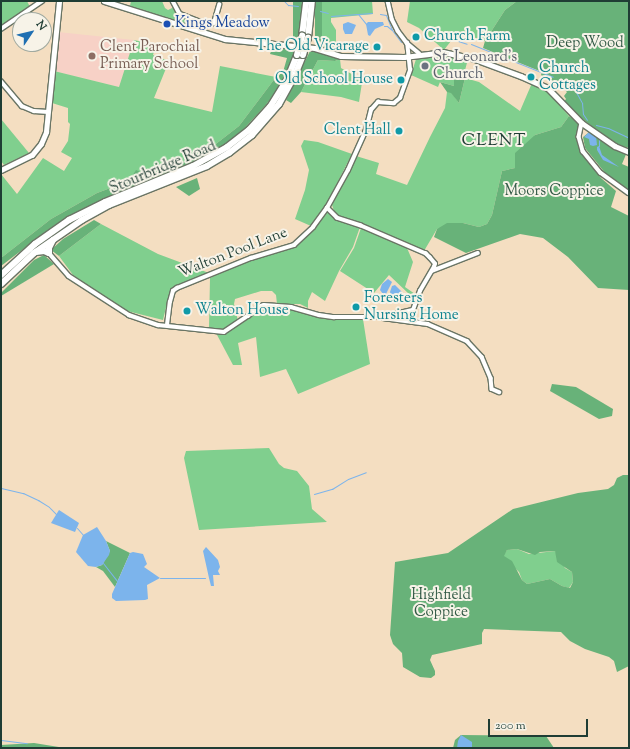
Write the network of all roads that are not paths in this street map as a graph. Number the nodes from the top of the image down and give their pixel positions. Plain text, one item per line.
1 (42, 1) edge
2 (59, 1) edge
3 (104, 1) edge
4 (173, 1) edge
5 (306, 1) edge
6 (312, 1) edge
7 (388, 1) edge
8 (219, 5) dead end
9 (198, 22) junction
10 (1, 28) edge
11 (197, 30) junction
12 (305, 37) junction
13 (407, 44) junction
14 (419, 54) junction
15 (300, 55) junction
16 (409, 56) junction
17 (1, 81) edge
18 (48, 112) junction
19 (582, 123) junction
20 (629, 152) edge
21 (1, 170) edge
22 (629, 193) edge
23 (327, 208) junction
24 (55, 237) junction
25 (34, 253) junction
26 (49, 253) junction
27 (478, 253) dead end
28 (431, 272) junction
29 (1, 275) edge
30 (1, 284) edge
31 (382, 317) junction
32 (167, 325) junction
33 (499, 392) dead end

1 - 10 street
2 - 18 street
3 - 11 street
4 - 9 street
5 - 12 highway, Stourbridge Road
6 - 12 highway, Stourbridge Road
7 - 13 street
8 - 9 street
9 - 11 street
11 - 16 street
12 - 15 highway, Stourbridge Road, bridge
13 - 14 street
13 - 16 street
14 - 16 street
14 - 19 street
15 - 24 highway, Stourbridge Road
15 - 29 highway, Stourbridge Road
16 - 23 street, Walton Pool Lane
17 - 18 street
18 - 21 street
19 - 20 street
19 - 22 street
23 - 28 street
23 - 32 street, Walton Pool Lane
24 - 25 highway, Stourbridge Road
24 - 26 highway
25 - 26 highway
25 - 30 highway, Stourbridge Road
26 - 32 street
27 - 28 street
28 - 31 street
31 - 32 street
31 - 33 street

